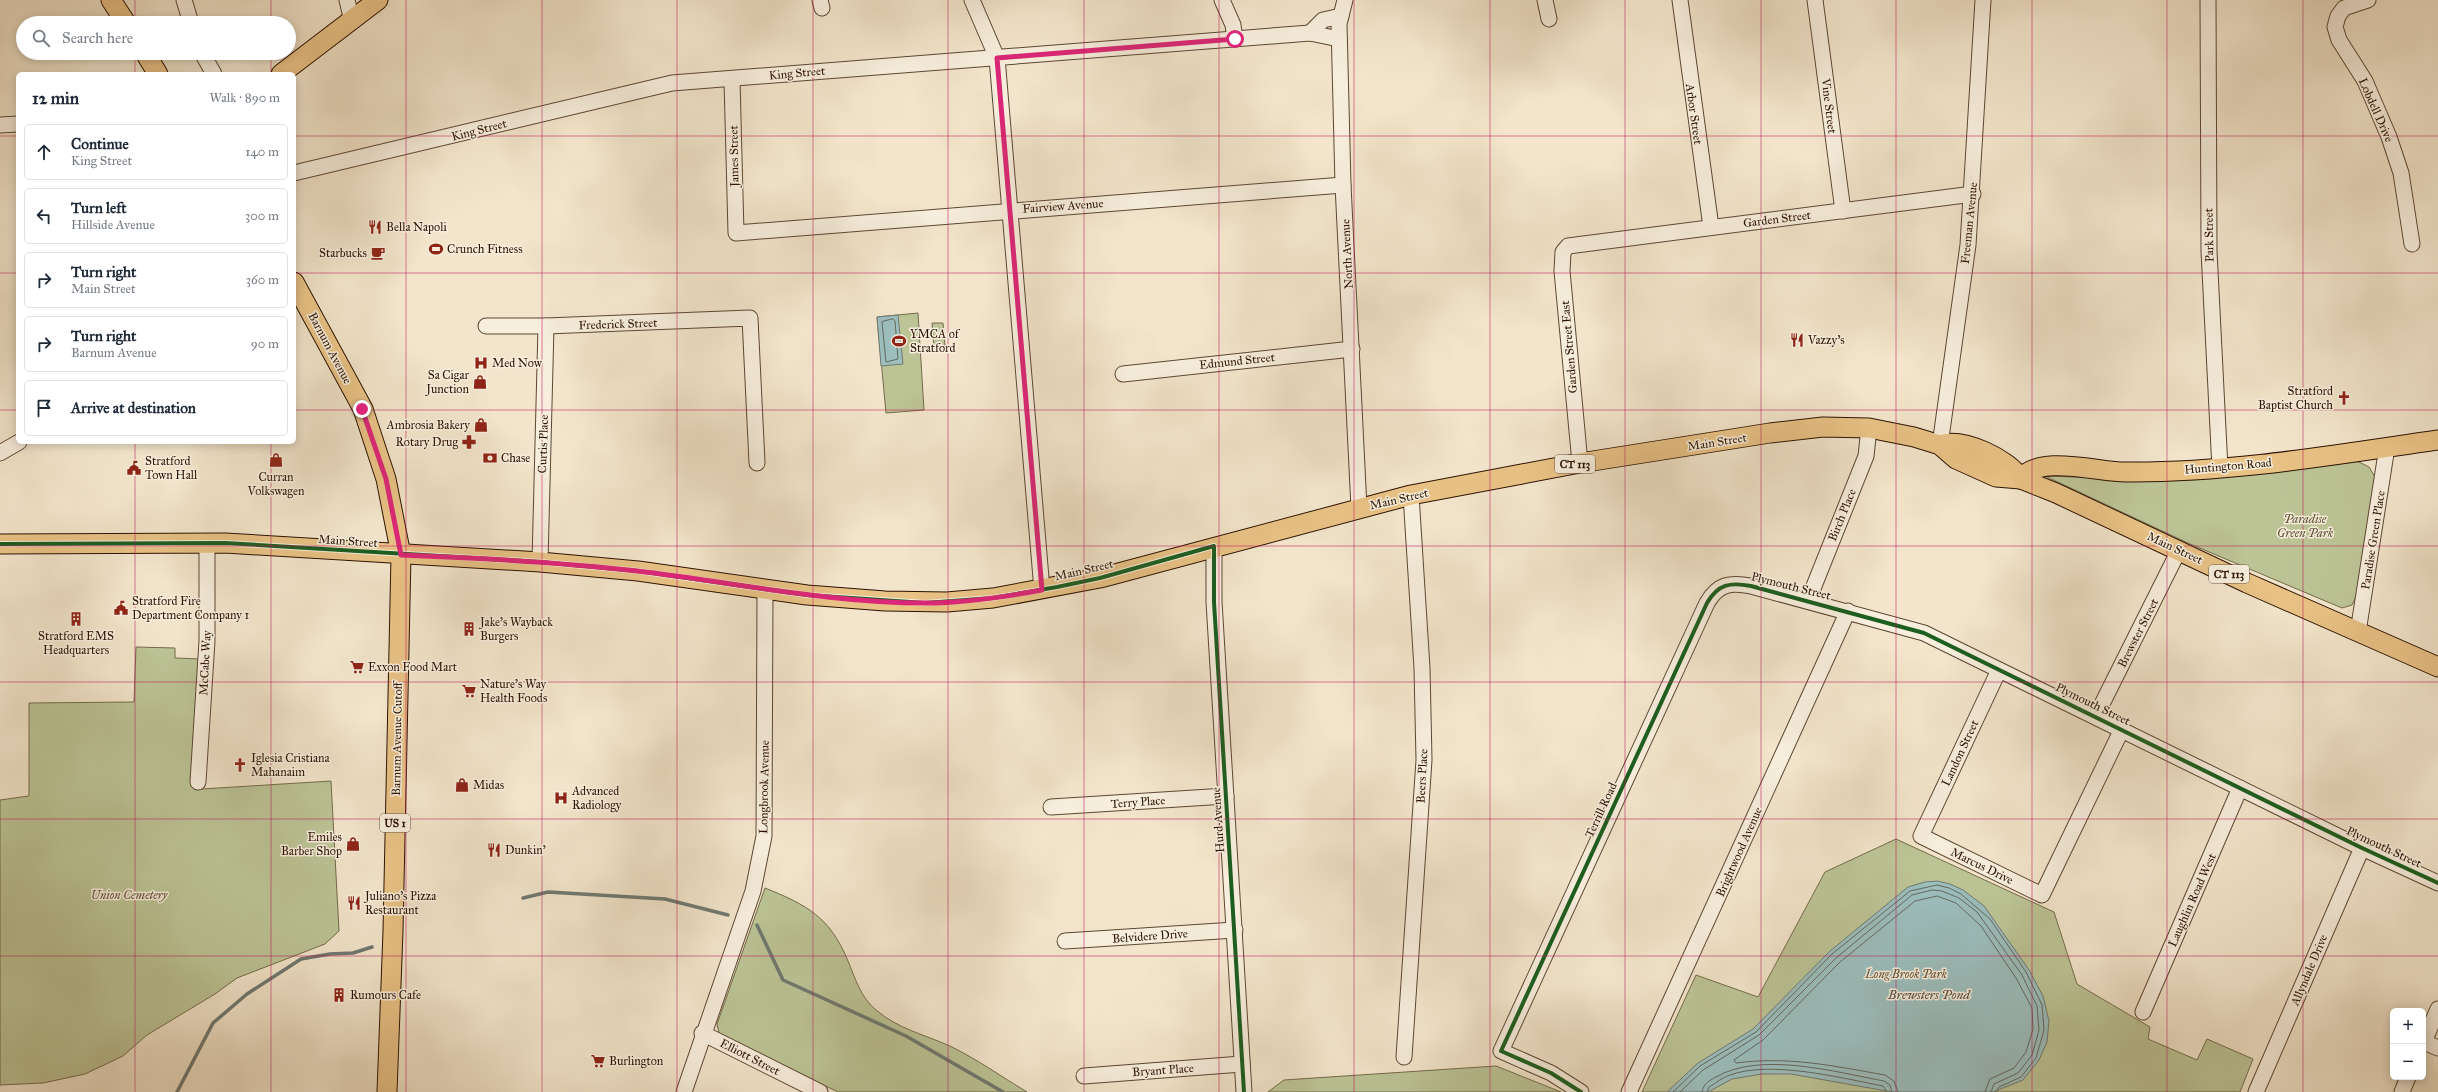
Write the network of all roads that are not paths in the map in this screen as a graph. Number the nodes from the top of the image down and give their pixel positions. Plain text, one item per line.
1 (111, 0) edge
2 (184, 0) edge
3 (347, 0) edge
4 (378, 0) edge
5 (972, 0) edge
6 (1222, 0) edge
7 (1345, 0) edge
8 (1545, 0) edge
9 (1680, 0) edge
10 (1816, 0) edge
11 (1983, 0) edge
12 (2208, 0) edge
13 (2368, 0) edge
14 (121, 16) edge
15 (189, 16) edge
16 (1341, 16) junction
17 (1549, 19) dead end
18 (352, 22) junction
19 (1310, 33) junction
20 (1235, 39) junction
21 (1339, 39) junction
22 (997, 58) junction
23 (149, 60) edge
24 (206, 60) edge
25 (157, 72) edge
26 (213, 72) edge
27 (284, 72) edge
28 (732, 80) junction
29 (16, 124) edge
30 (0, 125) edge
31 (296, 173) edge
32 (1343, 185) junction
33 (1973, 194) junction
34 (1010, 210) junction
35 (1843, 211) junction
36 (1711, 227) junction
37 (736, 233) joint
38 (1582, 243) joint
39 (2412, 244) dead end
40 (296, 286) edge
41 (486, 326) dead end
42 (546, 326) junction
43 (1352, 349) junction
44 (1123, 374) dead end
45 (1869, 428) junction
46 (2438, 440) edge
47 (16, 444) edge
48 (1940, 445) junction
49 (2387, 447) junction
50 (0, 453) edge
51 (757, 463) dead end
52 (1580, 463) junction
53 (2220, 469) junction
54 (2021, 479) junction
55 (1411, 495) junction
56 (1359, 508) junction
57 (0, 544) edge
58 (207, 544) junction
59 (1214, 546) junction
60 (2179, 550) junction
61 (401, 555) junction
62 (540, 562) junction
63 (1726, 584) joint
64 (765, 589) junction
65 (1042, 590) junction
66 (1808, 601) junction
67 (1848, 611) junction
68 (2358, 632) junction
69 (2438, 667) edge
70 (1999, 670) junction
71 (2096, 716) junction
72 (2122, 729) junction
73 (198, 782) dead end
74 (2240, 788) junction
75 (1226, 796) junction
76 (1051, 807) dead end
77 (1921, 836) joint
78 (2362, 848) junction
79 (2438, 883) edge
80 (1235, 930) junction
81 (1065, 941) dead end
82 (2438, 1009) edge
83 (2143, 1012) dead end
84 (702, 1033) junction
85 (2426, 1036) edge
86 (2426, 1044) edge
87 (2438, 1048) edge
88 (1404, 1057) dead end
89 (1242, 1064) junction
90 (1084, 1076) dead end
91 (2407, 1080) edge
92 (387, 1092) edge
93 (684, 1092) edge
94 (820, 1092) edge
95 (1244, 1092) edge
96 (1581, 1092) edge
97 (1629, 1092) edge
98 (2256, 1092) edge
99 (2402, 1092) edge

1 - 14 main road
2 - 15 street
3 - 18 street
4 - 18 main road
5 - 22 street
6 - 20 street
7 - 16 street, North Avenue
8 - 17 street
9 - 36 street, Arbor Street
10 - 35 street, Vine Street
11 - 33 street, Freeman Avenue
12 - 53 street, Park Street
13 - 39 street, Lobdell Drive
16 - 19 street
16 - 21 street, North Avenue
18 - 27 main road
19 - 20 street, King Street
19 - 21 street, King Street
20 - 22 street, King Street
21 - 32 street, North Avenue
22 - 28 street, King Street
22 - 34 street
23 - 25 main road
24 - 26 street
28 - 31 street, King Street
28 - 37 street, James Street
29 - 30 street
32 - 34 street, Fairview Avenue
32 - 43 street, North Avenue
33 - 35 street, Garden Street
33 - 48 street, Freeman Avenue
34 - 37 street, Fairview Avenue
34 - 65 street
35 - 36 street, Garden Street
36 - 38 street, Garden Street
38 - 52 street, Garden Street East
40 - 61 main road, Barnum Avenue / US 1
41 - 42 street, Frederick Street
42 - 51 street, Frederick Street
42 - 62 street, Curtis Place
43 - 44 street, Edmund Street
43 - 56 street, North Avenue
45 - 48 main road, Main Street / CT 113
45 - 52 main road, Main Street / CT 113
45 - 66 street, Birch Place
46 - 49 main road, Huntington Road
47 - 50 street
48 - 54 main road, Main Street / CT 113
49 - 53 main road, Huntington Road
49 - 68 street, Paradise Green Place
52 - 55 main road, Main Street / CT 113
53 - 54 main road, Huntington Road
54 - 60 main road, Main Street / CT 113
55 - 56 main road, Main Street / CT 113
55 - 88 street, Beers Place
56 - 59 main road, Main Street / CT 113
57 - 58 main road, Main Street / CT 113
58 - 61 main road, Main Street / CT 113
58 - 73 street, McCabe Way
59 - 65 main road, Main Street / CT 113
59 - 75 street, Hurd Avenue
60 - 68 main road, Main Street / CT 113
60 - 71 street, Brewster Street
61 - 62 main road, Main Street / CT 113
61 - 92 main road, Barnum Avenue Cutoff / US 1
62 - 64 main road, Main Street / CT 113
63 - 66 street, Plymouth Street
63 - 96 street, Terrill Road
64 - 65 main road, Main Street / CT 113
64 - 84 street, Longbrook Avenue
66 - 67 street, Plymouth Street
67 - 70 street, Plymouth Street
67 - 97 street, Brightwood Avenue
68 - 69 main road, Main Street / CT 113
70 - 71 street, Plymouth Street
70 - 77 street, Landon Street
71 - 72 street, Plymouth Street
72 - 74 street, Plymouth Street
72 - 77 street, Marcus Drive
74 - 78 street, Plymouth Street
74 - 83 street, Laughlin Road West
75 - 76 street, Terry Place
75 - 80 street, Hurd Avenue
78 - 79 street, Plymouth Street
78 - 98 street, Allyndale Drive
80 - 81 street, Belvidere Drive
80 - 89 street, Hurd Avenue
82 - 85 street
84 - 93 street, Longbrook Avenue
84 - 94 street, Elliott Street
86 - 87 street
89 - 90 street, Bryant Place
89 - 95 street, Hurd Avenue
91 - 99 street

